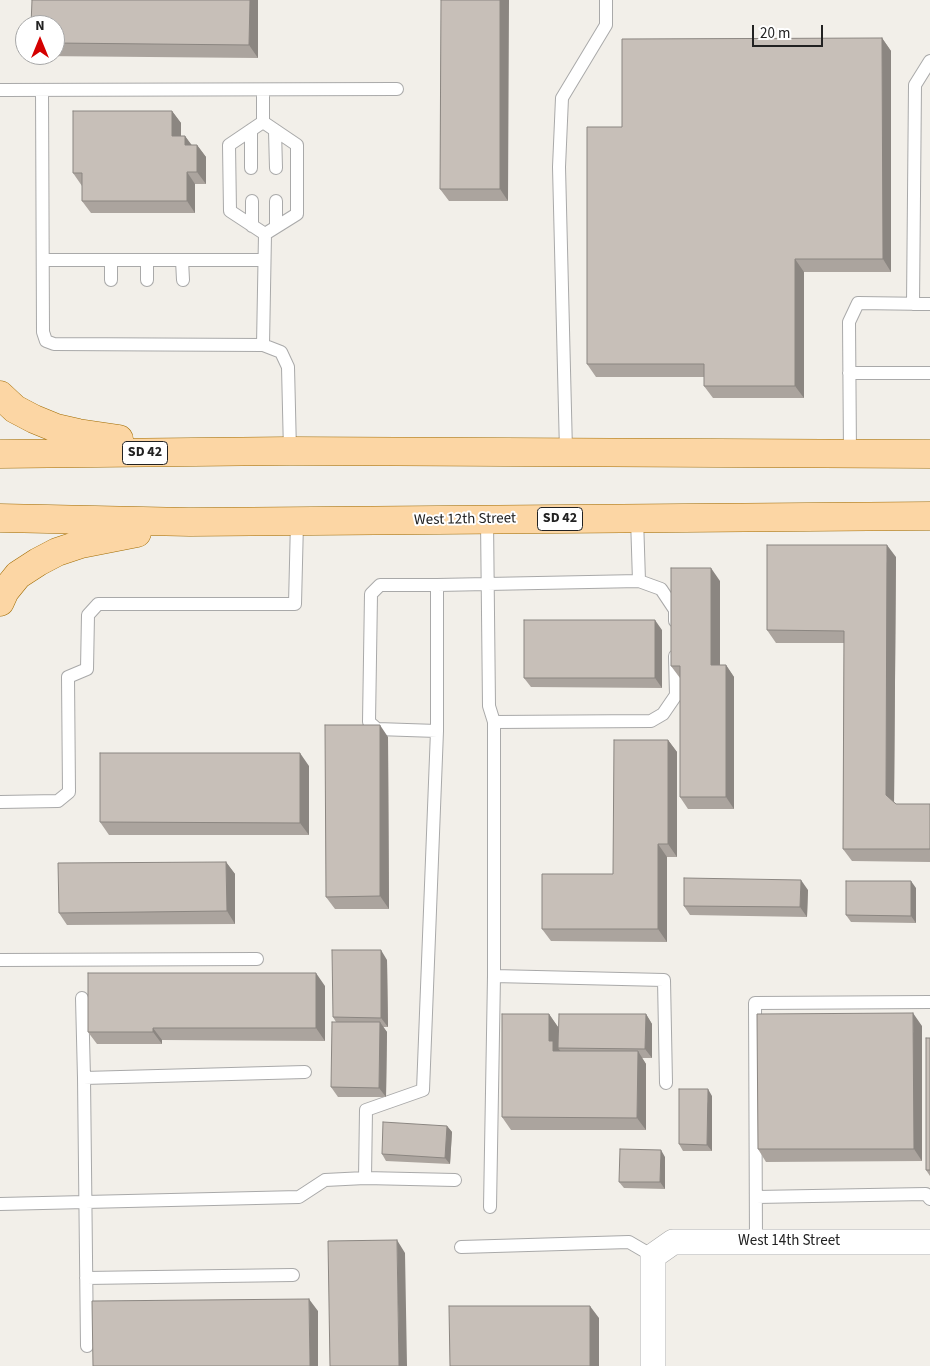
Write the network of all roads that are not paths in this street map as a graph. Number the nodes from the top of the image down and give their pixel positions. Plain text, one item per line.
1 (606, 0) edge
2 (930, 60) edge
3 (397, 89) dead end
4 (0, 90) edge
5 (42, 90) junction
6 (263, 90) junction
7 (263, 122) junction
8 (251, 130) junction
9 (275, 131) junction
10 (251, 168) dead end
11 (276, 168) dead end
12 (252, 202) dead end
13 (276, 202) dead end
14 (252, 226) junction
15 (276, 227) junction
16 (265, 234) junction
17 (43, 260) junction
18 (111, 260) junction
19 (147, 260) junction
20 (182, 260) junction
21 (264, 260) junction
22 (111, 280) dead end
23 (147, 280) dead end
24 (183, 280) dead end
25 (913, 304) junction
26 (930, 304) edge
27 (263, 345) junction
28 (930, 372) edge
29 (849, 374) junction
30 (0, 396) edge
31 (290, 451) junction
32 (566, 451) junction
33 (0, 454) edge
34 (850, 454) junction
35 (930, 454) edge
36 (930, 516) edge
37 (0, 518) edge
38 (637, 518) junction
39 (487, 520) junction
40 (190, 522) junction
41 (296, 522) junction
42 (639, 581) junction
43 (487, 584) junction
44 (437, 585) junction
45 (0, 602) edge
46 (675, 629) edge
47 (675, 648) edge
48 (494, 722) junction
49 (437, 731) junction
50 (0, 802) edge
51 (257, 959) dead end
52 (0, 960) edge
53 (494, 976) junction
54 (82, 998) dead end
55 (930, 1002) edge
56 (306, 1072) dead end
57 (84, 1078) junction
58 (666, 1083) dead end
59 (366, 1178) junction
60 (455, 1180) dead end
61 (756, 1197) junction
62 (930, 1199) edge
63 (85, 1202) junction
64 (0, 1204) edge
65 (490, 1207) dead end
66 (756, 1242) junction
67 (930, 1242) edge
68 (461, 1247) dead end
69 (653, 1256) junction
70 (293, 1275) dead end
71 (86, 1278) junction
72 (86, 1346) dead end
73 (653, 1366) edge

1 - 32 lane
2 - 25 lane
3 - 6 lane
4 - 5 lane
5 - 6 lane
5 - 17 lane
6 - 7 lane
7 - 8 lane
7 - 9 lane
8 - 10 lane
8 - 14 lane
9 - 11 lane
9 - 15 lane
12 - 14 lane
13 - 15 lane
14 - 16 lane
15 - 16 lane
16 - 21 lane
17 - 18 lane
17 - 27 lane
18 - 19 lane
18 - 22 lane
19 - 20 lane
19 - 23 lane
20 - 21 lane
20 - 24 lane
21 - 27 lane
25 - 26 lane
25 - 29 lane
27 - 31 lane
28 - 29 lane
29 - 34 lane
30 - 31 main road
31 - 32 main road, SD 42
31 - 33 main road, SD 42
32 - 34 main road, SD 42
34 - 35 main road, SD 42
36 - 38 main road, West 12th Street / SD 42
37 - 40 main road, West 12th Street / SD 42
38 - 39 main road, West 12th Street / SD 42
38 - 42 lane
39 - 41 main road, West 12th Street / SD 42
39 - 43 lane
40 - 41 main road, West 12th Street / SD 42
40 - 45 main road
41 - 50 lane
42 - 43 lane
42 - 46 lane
43 - 44 lane
43 - 48 lane
44 - 49 lane
44 - 49 lane
47 - 48 lane
48 - 53 lane
49 - 59 lane
51 - 52 lane
53 - 58 lane
53 - 65 lane
54 - 57 lane
55 - 61 lane
56 - 57 lane
57 - 63 lane
59 - 60 lane
59 - 63 lane
61 - 62 lane
61 - 66 lane
63 - 64 lane
63 - 71 lane
66 - 67 street, West 14th Street
66 - 69 street, West 14th Street
68 - 69 lane
69 - 73 street
70 - 71 lane
71 - 72 lane

